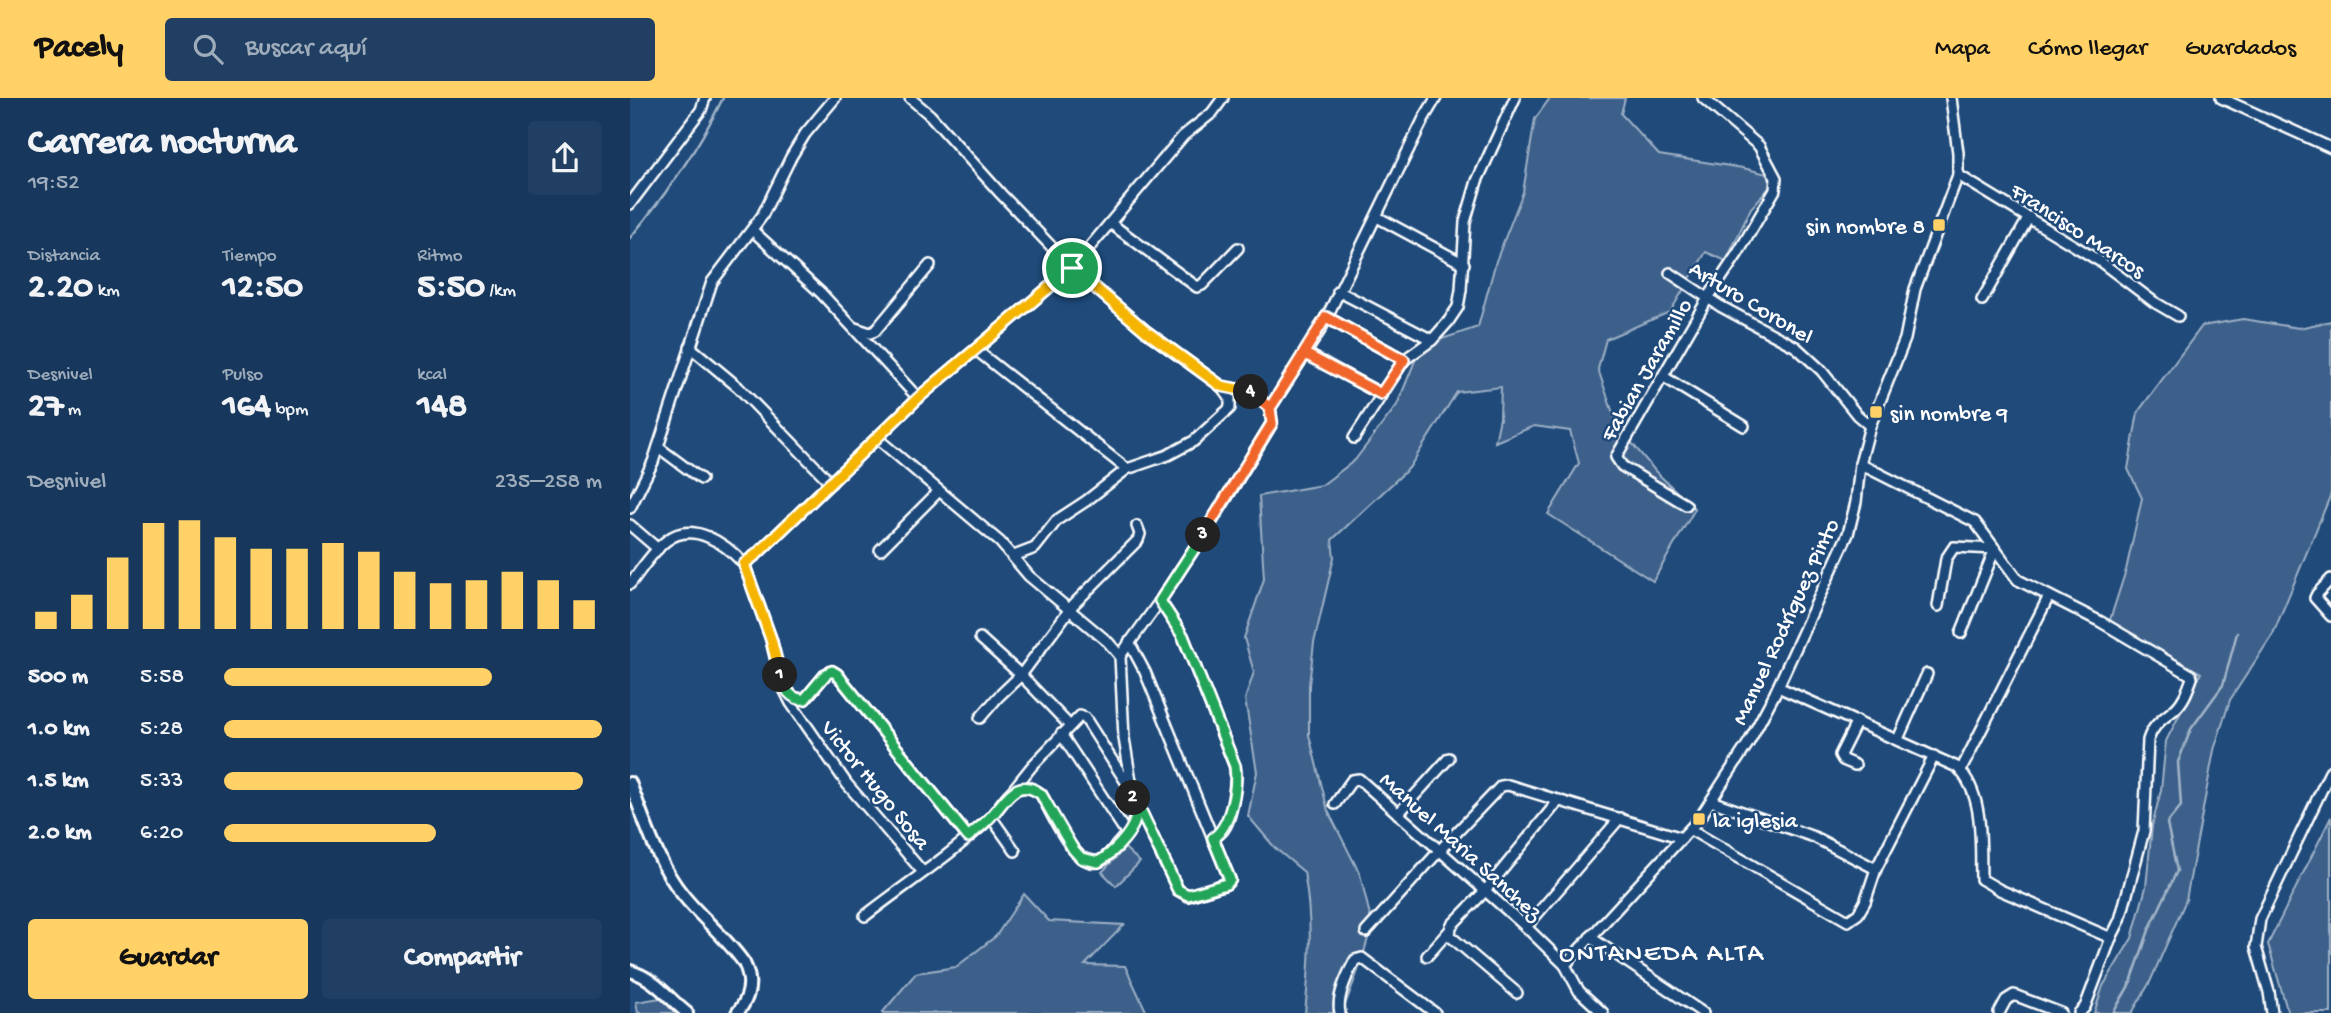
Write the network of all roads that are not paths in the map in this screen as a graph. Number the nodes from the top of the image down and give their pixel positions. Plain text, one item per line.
1 (705, 98) edge
2 (835, 98) edge
3 (910, 98) edge
4 (1223, 98) edge
5 (1436, 98) edge
6 (1515, 98) edge
7 (1703, 98) edge
8 (1951, 98) edge
9 (2221, 98) edge
10 (2331, 148) edge
11 (1958, 175) junction
12 (630, 204) edge
13 (1377, 217) junction
14 (2029, 217) junction
15 (1110, 223) junction
16 (751, 230) junction
17 (1238, 248) dead end
18 (1464, 264) junction
19 (930, 265) dead end
20 (1072, 268) junction
21 (1670, 273) dead end
22 (1338, 290) junction
23 (1708, 298) junction
24 (1982, 300) dead end
25 (2178, 316) dead end
26 (1326, 317) junction
27 (853, 327) junction
28 (1432, 340) junction
29 (690, 346) junction
30 (976, 350) junction
31 (1305, 354) junction
32 (1404, 360) junction
33 (1664, 377) junction
34 (1221, 386) junction
35 (1244, 389) junction
36 (1381, 394) junction
37 (918, 398) junction
38 (1230, 408) junction
39 (1270, 408) junction
40 (1744, 426) dead end
41 (1870, 426) junction
42 (1354, 438) dead end
43 (877, 439) junction
44 (658, 447) junction
45 (1860, 464) junction
46 (1127, 469) junction
47 (701, 479) dead end
48 (831, 483) junction
49 (939, 491) junction
50 (1685, 505) dead end
51 (630, 508) edge
52 (630, 525) edge
53 (1137, 527) dead end
54 (658, 549) junction
55 (1995, 549) junction
56 (880, 550) dead end
57 (1014, 556) junction
58 (744, 564) junction
59 (2331, 579) edge
60 (630, 584) edge
61 (2049, 596) junction
62 (1160, 601) junction
63 (1938, 607) dead end
64 (1071, 610) junction
65 (2331, 616) edge
66 (1961, 633) dead end
67 (979, 638) dead end
68 (1129, 642) junction
69 (1120, 656) junction
70 (1927, 674) dead end
71 (1021, 675) junction
72 (782, 685) junction
73 (1778, 687) junction
74 (980, 718) dead end
75 (1857, 721) junction
76 (1069, 725) junction
77 (1061, 734) junction
78 (1898, 739) junction
79 (1934, 756) junction
80 (1449, 758) dead end
81 (1855, 765) dead end
82 (1961, 770) junction
83 (2331, 770) edge
84 (630, 783) edge
85 (1131, 790) junction
86 (1012, 791) junction
87 (1559, 800) junction
88 (1711, 801) junction
89 (1335, 804) dead end
90 (1398, 814) junction
91 (991, 817) junction
92 (1620, 818) junction
93 (1691, 830) junction
94 (1127, 834) junction
95 (968, 837) junction
96 (1213, 838) junction
97 (1682, 838) junction
98 (1015, 851) dead end
99 (1438, 851) junction
100 (1876, 869) junction
101 (922, 872) junction
102 (1485, 891) junction
103 (865, 916) dead end
104 (1526, 927) junction
105 (1366, 932) dead end
106 (1450, 934) junction
107 (1590, 937) junction
108 (2111, 938) junction
109 (1427, 956) dead end
110 (1565, 965) junction
111 (630, 971) edge
112 (1517, 993) dead end
113 (1341, 1012) edge
114 (687, 1013) edge
115 (737, 1013) edge
116 (1435, 1013) edge
117 (1603, 1013) edge
118 (1703, 1013) edge
119 (1999, 1013) edge
120 (2061, 1013) edge
121 (2080, 1013) edge
122 (2272, 1013) edge

1 - 12 street
2 - 16 street
3 - 20 street
4 - 15 street
5 - 13 street
6 - 18 street
7 - 23 street, Fabian Jaramillo
8 - 11 street, Manuel Rodríguez Pinto
9 - 10 street
11 - 14 street, Francisco Marcos
11 - 41 street, Manuel Rodríguez Pinto
13 - 18 street
13 - 22 street
14 - 24 street
14 - 25 street, Francisco Marcos
15 - 17 street
15 - 20 street
16 - 27 street
16 - 29 street
18 - 28 street
19 - 27 street
20 - 30 street
20 - 34 street
21 - 23 street, Arturo Coronel
22 - 26 street
22 - 28 street
23 - 33 street, Fabian Jaramillo
23 - 41 street, Arturo Coronel
26 - 31 street
26 - 32 street
27 - 37 street
28 - 32 street
29 - 44 street
29 - 48 street
30 - 37 street
30 - 46 street
31 - 36 street
31 - 39 street
32 - 36 street
33 - 40 street
33 - 50 street, Fabian Jaramillo
34 - 35 street
34 - 38 street
35 - 38 street
35 - 39 street
36 - 42 street
37 - 43 street
38 - 46 street
39 - 62 street
41 - 45 street, Manuel Rodríguez Pinto
43 - 48 street
43 - 49 street
44 - 47 street
44 - 51 street
45 - 55 street
45 - 73 street, Manuel Rodríguez Pinto
46 - 57 street
48 - 58 street
49 - 56 street
49 - 57 street
52 - 54 street
53 - 64 street
54 - 58 street
54 - 60 street
55 - 61 street
55 - 63 street
55 - 66 street
57 - 64 street
58 - 72 street, Victor Hugo Sosa
59 - 65 street
61 - 82 street
61 - 108 street
62 - 68 street
62 - 96 street
64 - 69 street
64 - 71 street
67 - 71 street
68 - 69 street
68 - 96 street
69 - 85 street
70 - 78 street
71 - 74 street
71 - 76 street
72 - 95 street
72 - 101 street, Victor Hugo Sosa
73 - 75 street
73 - 88 street, Manuel Rodríguez Pinto
75 - 78 street
75 - 81 street
76 - 77 street
76 - 85 street
77 - 86 street
77 - 94 street
78 - 79 street
79 - 82 street
79 - 100 street
80 - 90 street
82 - 108 street
83 - 122 street
84 - 115 street
85 - 94 street
85 - 96 street
86 - 91 street
86 - 94 street
87 - 92 street
87 - 99 street
87 - 102 street
88 - 93 street, Manuel Rodríguez Pinto
88 - 100 street
89 - 90 street, Manuel Maria Sanchez
90 - 99 street, Manuel Maria Sanchez
91 - 95 street
91 - 98 street
92 - 97 street
92 - 104 street
93 - 97 street, Manuel Rodríguez Pinto
93 - 100 street
95 - 101 street
97 - 107 street, Manuel Rodríguez Pinto
99 - 102 street, Manuel Maria Sanchez
99 - 105 street
101 - 103 street
102 - 104 street, Manuel Maria Sanchez
102 - 106 street
104 - 110 street, Manuel Maria Sanchez
106 - 109 street
106 - 112 street
107 - 110 street, Manuel Rodríguez Pinto
107 - 118 street
108 - 121 street
110 - 117 street
111 - 114 street
113 - 116 street
119 - 120 street

